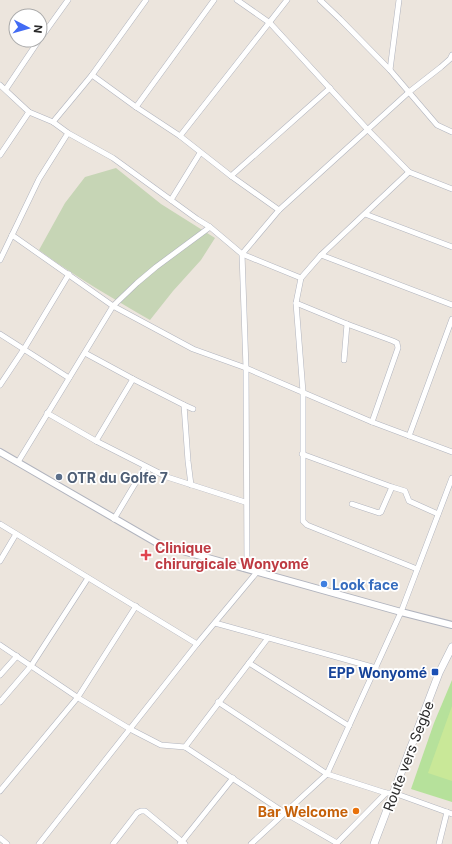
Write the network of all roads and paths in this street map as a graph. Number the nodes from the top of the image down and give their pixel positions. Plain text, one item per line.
1 (68, 0) edge
2 (214, 0) edge
3 (237, 0) edge
4 (287, 0) edge
5 (320, 0) edge
6 (399, 0) edge
7 (143, 1) edge
8 (270, 23) junction
9 (48, 29) edge
10 (34, 48) edge
11 (451, 58) edge
12 (390, 70) junction
13 (92, 75) junction
14 (0, 85) edge
15 (330, 88) junction
16 (6, 89) junction
17 (409, 92) junction
18 (136, 107) junction
19 (29, 112) junction
20 (53, 122) junction
21 (368, 130) junction
22 (452, 132) edge
23 (68, 133) junction
24 (180, 136) junction
25 (200, 153) junction
26 (0, 155) edge
27 (409, 172) junction
28 (231, 176) junction
29 (452, 189) edge
30 (171, 200) junction
31 (279, 210) junction
32 (365, 214) junction
33 (210, 227) junction
34 (12, 235) junction
35 (452, 247) edge
36 (242, 254) junction
37 (321, 255) junction
38 (0, 260) edge
39 (69, 274) junction
40 (301, 278) junction
41 (296, 303) junction
42 (452, 305) edge
43 (113, 306) junction
44 (452, 320) edge
45 (347, 324) junction
46 (0, 334) edge
47 (24, 349) junction
48 (85, 353) junction
49 (344, 360) dead end
50 (246, 368) junction
51 (69, 378) junction
52 (133, 379) junction
53 (0, 385) edge
54 (303, 392) junction
55 (184, 405) junction
56 (193, 409) dead end
57 (47, 413) junction
58 (372, 422) junction
59 (409, 436) junction
60 (96, 441) junction
61 (0, 452) edge
62 (452, 452) edge
63 (302, 454) junction
64 (18, 462) junction
65 (145, 467) junction
66 (452, 478) edge
67 (191, 485) junction
68 (392, 488) junction
69 (246, 502) junction
70 (352, 504) dead end
71 (438, 514) junction
72 (114, 519) junction
73 (0, 524) edge
74 (16, 534) junction
75 (0, 561) edge
76 (247, 568) junction
77 (417, 569) junction
78 (257, 572) junction
79 (88, 578) junction
80 (136, 606) junction
81 (401, 612) junction
82 (215, 623) junction
83 (452, 625) edge
84 (268, 638) junction
85 (197, 644) junction
86 (0, 645) edge
87 (452, 647) edge
88 (17, 656) junction
89 (249, 663) junction
90 (31, 666) junction
91 (376, 668) junction
92 (0, 675) edge
93 (78, 697) junction
94 (0, 702) edge
95 (218, 702) junction
96 (349, 726) junction
97 (130, 729) junction
98 (185, 747) junction
99 (327, 774) junction
100 (233, 778) junction
101 (0, 791) edge
102 (386, 793) junction
103 (394, 793) junction
104 (285, 813) junction
105 (450, 813) edge
106 (0, 838) edge
107 (182, 843) edge
108 (7, 844) edge
109 (39, 844) edge
110 (113, 844) edge
111 (251, 844) edge
112 (337, 844) edge
113 (374, 844) edge
114 (439, 844) edge

1 - 9 street
2 - 18 street
3 - 8 street
4 - 8 street
5 - 12 street
6 - 12 street
7 - 13 street
8 - 15 street
8 - 24 street
10 - 16 street
11 - 17 street
12 - 17 street
13 - 18 street
13 - 20 street
14 - 16 street
15 - 21 street
15 - 28 street
16 - 19 street
17 - 21 street
17 - 22 street
18 - 24 street
19 - 20 street
19 - 26 street
20 - 23 street
21 - 27 street
21 - 31 street
23 - 30 street
23 - 34 street
24 - 25 street
25 - 28 street
25 - 30 street
27 - 29 street
27 - 32 street
28 - 31 street
30 - 33 street
31 - 36 street
32 - 35 street
32 - 37 street
33 - 36 street
33 - 43 street
34 - 38 street
34 - 39 street
36 - 40 street
36 - 50 street
37 - 40 street
37 - 42 street
39 - 43 street
39 - 47 street
40 - 41 street
41 - 45 street
41 - 54 street
43 - 48 street
43 - 50 street
44 - 59 street
45 - 49 street
45 - 58 street
46 - 47 street
47 - 51 street
47 - 53 street
48 - 51 street
48 - 52 street
50 - 54 street
50 - 69 street
51 - 57 street
52 - 55 street
52 - 60 street
54 - 58 street
54 - 63 street
55 - 56 street
55 - 67 street
57 - 60 street
57 - 64 street
58 - 59 street
59 - 62 street
60 - 65 street
61 - 64 street
63 - 68 street
63 - 77 street
64 - 72 street
65 - 67 street
65 - 72 street
66 - 71 street
67 - 69 street
68 - 70 street
68 - 71 street
69 - 76 street
71 - 77 street
72 - 76 street
73 - 74 street
74 - 75 street
74 - 79 street
76 - 78 street
77 - 81 street
78 - 81 street
78 - 82 street
79 - 80 street
79 - 90 street
80 - 85 street
80 - 93 street
81 - 83 street
81 - 91 street
82 - 84 street
82 - 85 street
84 - 89 street
84 - 91 street
85 - 97 street
86 - 88 street
87 - 103 main road, Route vers Segbe
88 - 90 street
88 - 92 street
89 - 95 street
89 - 96 street
90 - 93 street
90 - 94 street
91 - 96 street
93 - 97 street
93 - 101 street
95 - 98 street
95 - 99 street
96 - 99 street
97 - 98 street
97 - 109 street
98 - 100 street
99 - 102 street
99 - 104 street
100 - 104 street
100 - 107 street
102 - 103 street
102 - 112 street
103 - 105 street
103 - 113 main road, Route vers Segbe
104 - 111 street
104 - 112 street
105 - 114 street
106 - 108 street
107 - 110 street

